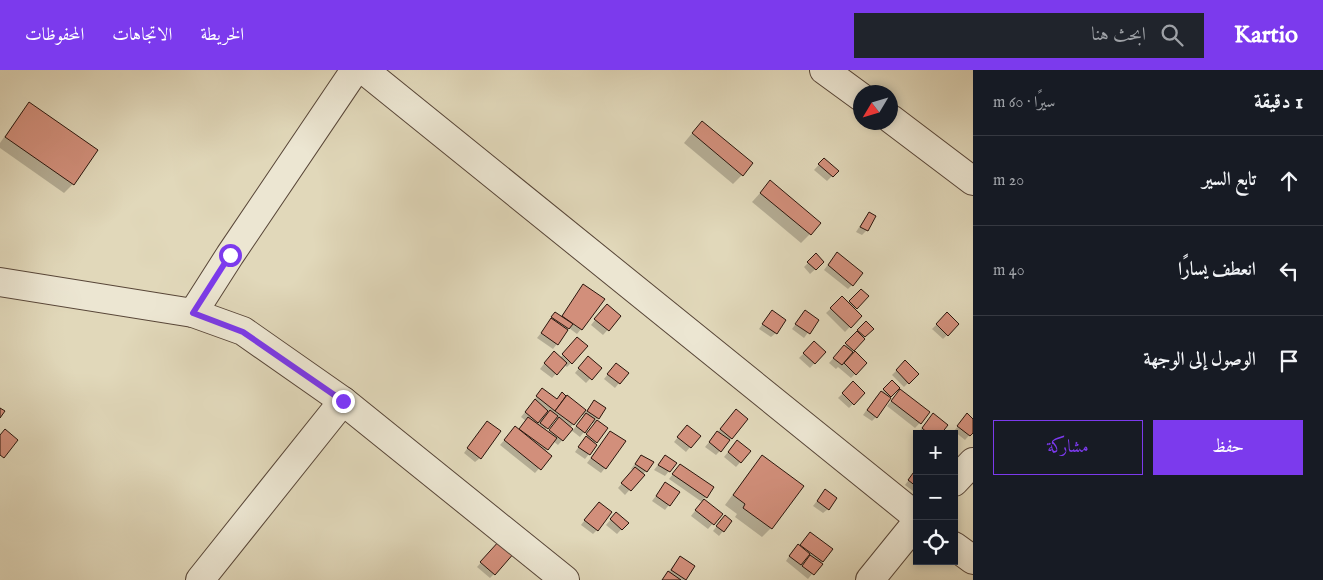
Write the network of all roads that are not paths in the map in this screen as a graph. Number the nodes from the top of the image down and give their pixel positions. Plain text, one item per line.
1 (355, 70) edge
2 (364, 70) edge
3 (824, 70) edge
4 (853, 92) edge
5 (898, 125) edge
6 (973, 181) edge
7 (0, 282) edge
8 (193, 313) junction
9 (343, 401) junction
10 (973, 462) edge
11 (958, 478) edge
12 (913, 514) edge
13 (913, 527) edge
14 (958, 549) edge
15 (973, 560) edge
16 (200, 580) edge
17 (565, 580) edge
18 (870, 580) edge

1 - 8 street
2 - 12 street
3 - 4 street
5 - 6 street
7 - 8 street
8 - 9 street
9 - 16 street
9 - 17 street
10 - 11 street
13 - 18 street
14 - 15 street

